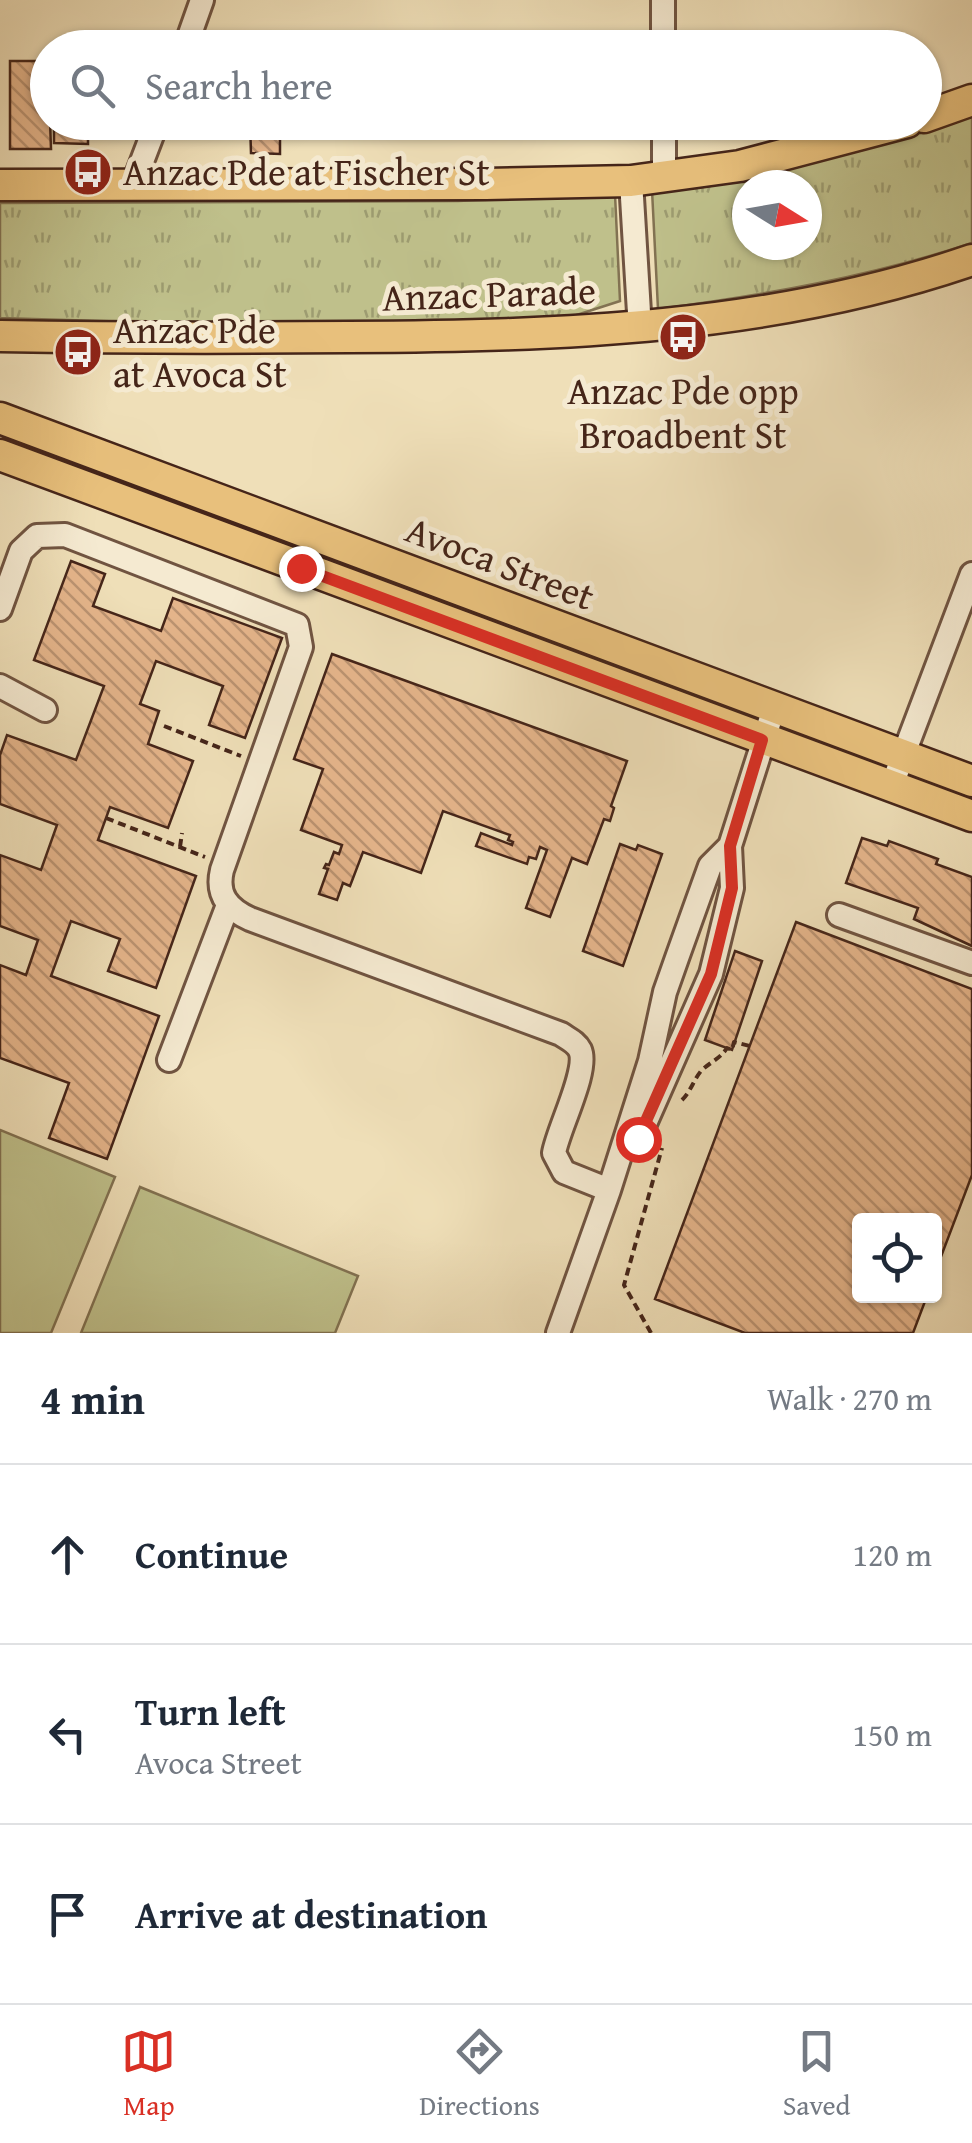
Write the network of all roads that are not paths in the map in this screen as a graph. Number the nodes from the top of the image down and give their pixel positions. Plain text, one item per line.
1 (202, 0) edge
2 (663, 0) edge
3 (191, 30) edge
4 (663, 30) edge
5 (972, 100) edge
6 (942, 111) edge
7 (150, 140) edge
8 (664, 140) edge
9 (839, 140) edge
10 (664, 177) junction
11 (631, 181) junction
12 (0, 185) edge
13 (133, 185) junction
14 (972, 260) edge
15 (640, 328) junction
16 (1, 336) edge
17 (0, 418) edge
18 (0, 455) edge
19 (313, 535) junction
20 (301, 568) junction
21 (972, 574) edge
22 (0, 609) edge
23 (0, 686) edge
24 (774, 708) junction
25 (46, 710) dead end
26 (762, 740) junction
27 (903, 756) junction
28 (972, 780) edge
29 (892, 785) junction
30 (972, 816) edge
31 (730, 846) junction
32 (228, 905) junction
33 (839, 916) dead end
34 (972, 963) edge
35 (169, 1060) dead end
36 (609, 1190) junction
37 (558, 1333) edge

1 - 3 street
2 - 4 street
5 - 6 main road
7 - 13 street
8 - 10 street
9 - 10 main road
10 - 11 main road
11 - 13 main road
11 - 15 street
12 - 13 main road
14 - 15 main road, Anzac Parade
15 - 16 main road, Anzac Parade
17 - 19 main road, Avoca Street
18 - 20 main road, Avoca Street
19 - 20 main road
19 - 24 main road, Avoca Street
20 - 26 main road, Avoca Street
21 - 27 street
22 - 32 street
23 - 25 street
24 - 26 street
24 - 27 main road, Avoca Street
26 - 29 main road, Avoca Street
26 - 31 street
27 - 28 main road, Avoca Street
27 - 29 street
29 - 30 main road, Avoca Street
31 - 36 street
31 - 36 street
32 - 35 street
32 - 36 street
33 - 34 street
36 - 37 street

